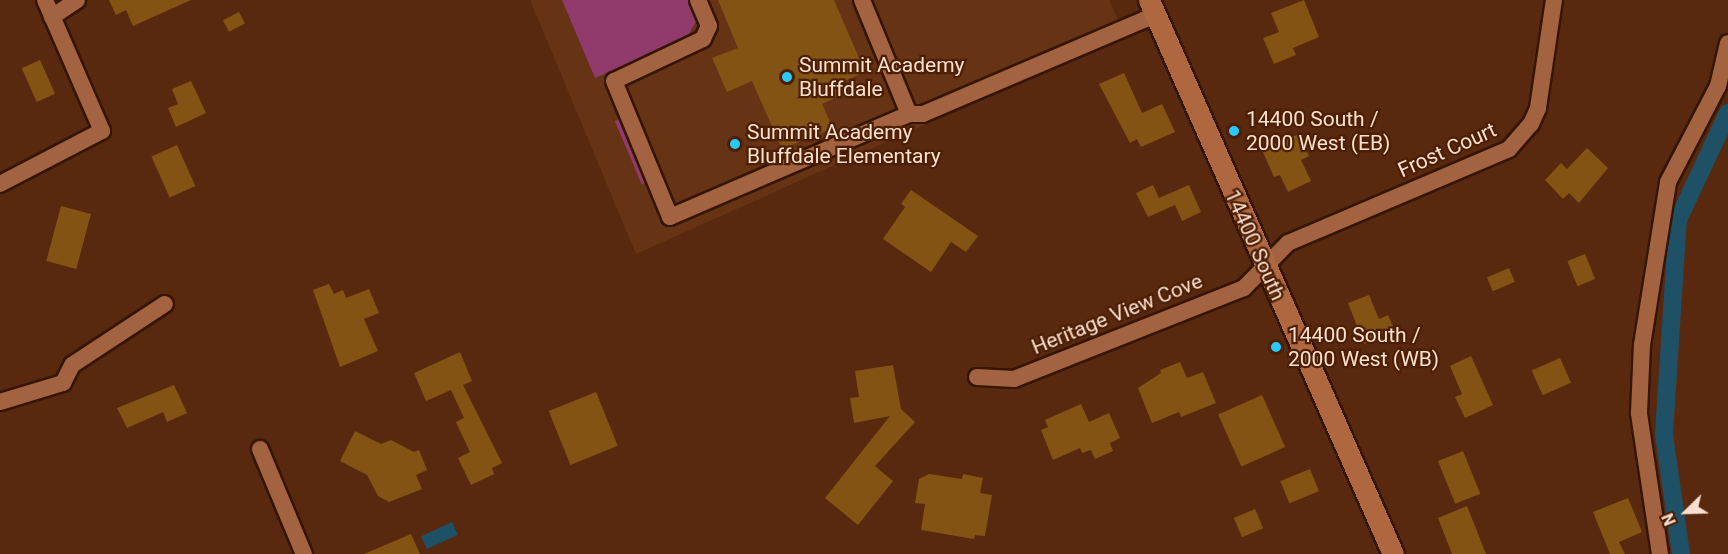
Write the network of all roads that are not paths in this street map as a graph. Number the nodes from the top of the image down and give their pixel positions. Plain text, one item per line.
1 (45, 0) edge
2 (77, 0) edge
3 (698, 0) edge
4 (862, 0) edge
5 (1554, 0) edge
6 (1152, 7) edge
7 (52, 17) junction
8 (1728, 43) edge
9 (909, 114) junction
10 (0, 184) edge
11 (1264, 267) junction
12 (165, 304) dead end
13 (977, 377) dead end
14 (0, 402) edge
15 (260, 449) dead end
16 (304, 554) edge
17 (1393, 554) edge
18 (1660, 554) edge

1 - 7 street
2 - 7 street
3 - 9 street
4 - 9 street
5 - 11 street, Frost Court
6 - 9 street
6 - 11 main road, 14400 South
7 - 10 street
8 - 18 street
11 - 13 street, Heritage View Cove
11 - 17 main road, 14400 South
12 - 14 street
15 - 16 street

